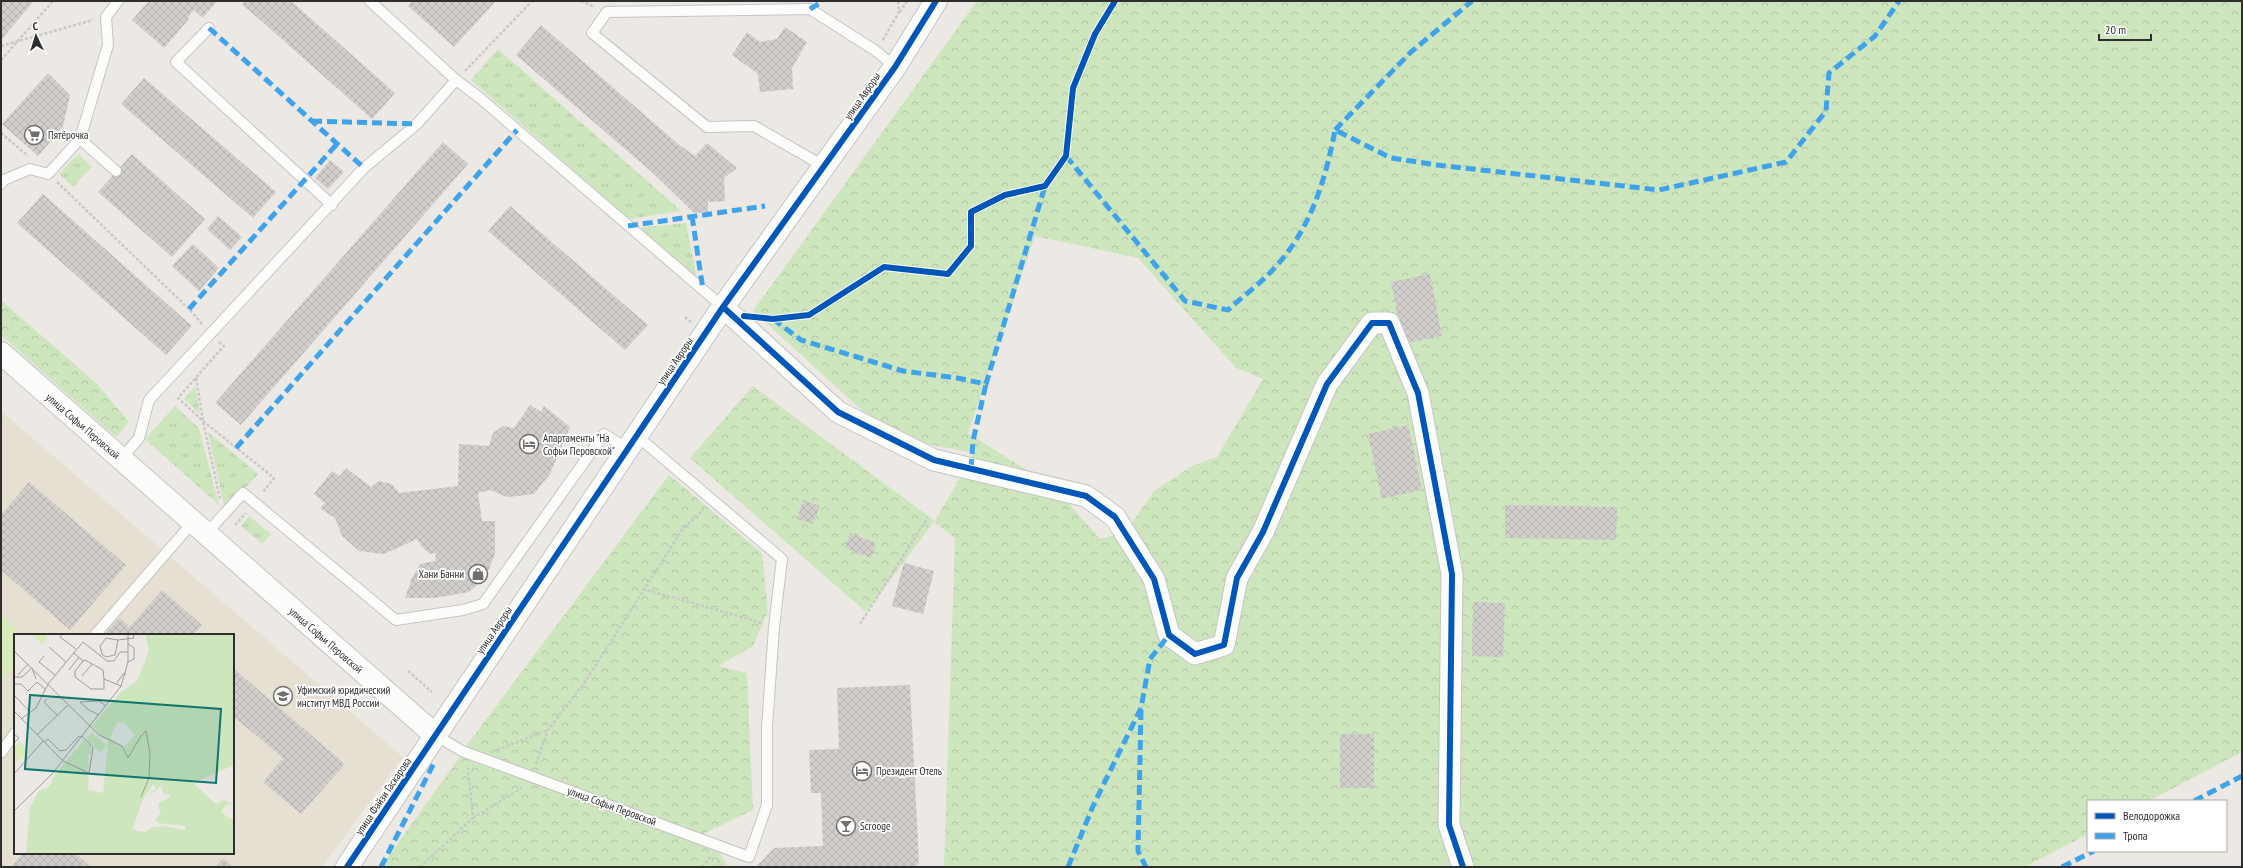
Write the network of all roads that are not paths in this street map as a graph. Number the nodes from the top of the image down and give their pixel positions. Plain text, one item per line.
1 (118, 1) edge
2 (370, 1) edge
3 (936, 1) edge
4 (209, 28) dead end
5 (895, 67) junction
6 (456, 80) junction
7 (80, 139) junction
8 (825, 167) junction
9 (116, 171) dead end
10 (2, 180) edge
11 (332, 205) junction
12 (723, 307) junction
13 (1, 353) edge
14 (632, 442) junction
15 (121, 459) junction
16 (200, 528) junction
17 (96, 634) edge
18 (14, 734) edge
19 (435, 736) junction
20 (1, 753) edge
21 (348, 867) edge
22 (1463, 867) edge

1 - 7 lane
2 - 6 lane
3 - 5 street, улица Авроры
4 - 11 lane
5 - 8 street, улица Авроры
5 - 8 lane
6 - 11 lane
6 - 12 lane
7 - 9 lane
7 - 10 lane
8 - 12 street, улица Авроры
11 - 15 lane
12 - 14 street, улица Авроры
12 - 22 street
13 - 15 street, улица Софьи Перовской
14 - 16 lane
14 - 19 street, улица Авроры
14 - 19 lane, улица Софьи Перовской
15 - 16 street, улица Софьи Перовской
16 - 17 lane
16 - 19 street, улица Софьи Перовской
18 - 20 lane
19 - 21 street, улица Файзи Гаскарова

